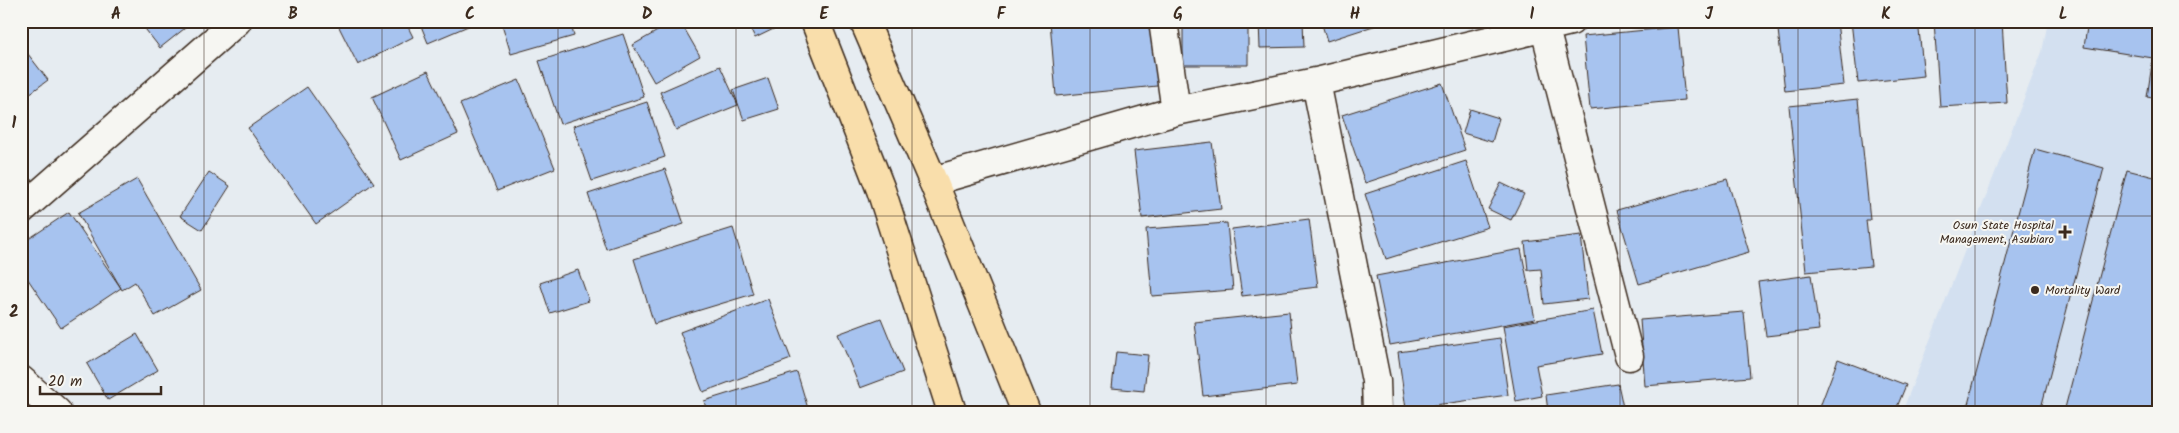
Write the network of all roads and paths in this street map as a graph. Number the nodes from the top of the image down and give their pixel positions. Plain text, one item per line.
1 (237, 21) edge
2 (814, 21) edge
3 (864, 21) edge
4 (1163, 21) edge
5 (1571, 21) edge
6 (1544, 25) edge
7 (1316, 82) junction
8 (1176, 111) junction
9 (932, 181) junction
10 (21, 210) edge
11 (1628, 356) dead end
12 (21, 380) edge
13 (57, 412) edge
14 (952, 412) edge
15 (1026, 412) edge
16 (1377, 412) edge

1 - 10 street
2 - 14 main road
3 - 9 main road
4 - 8 street
5 - 6 street
6 - 7 street
6 - 11 street
7 - 8 street
7 - 16 street
8 - 9 street
9 - 15 main road
12 - 13 street

